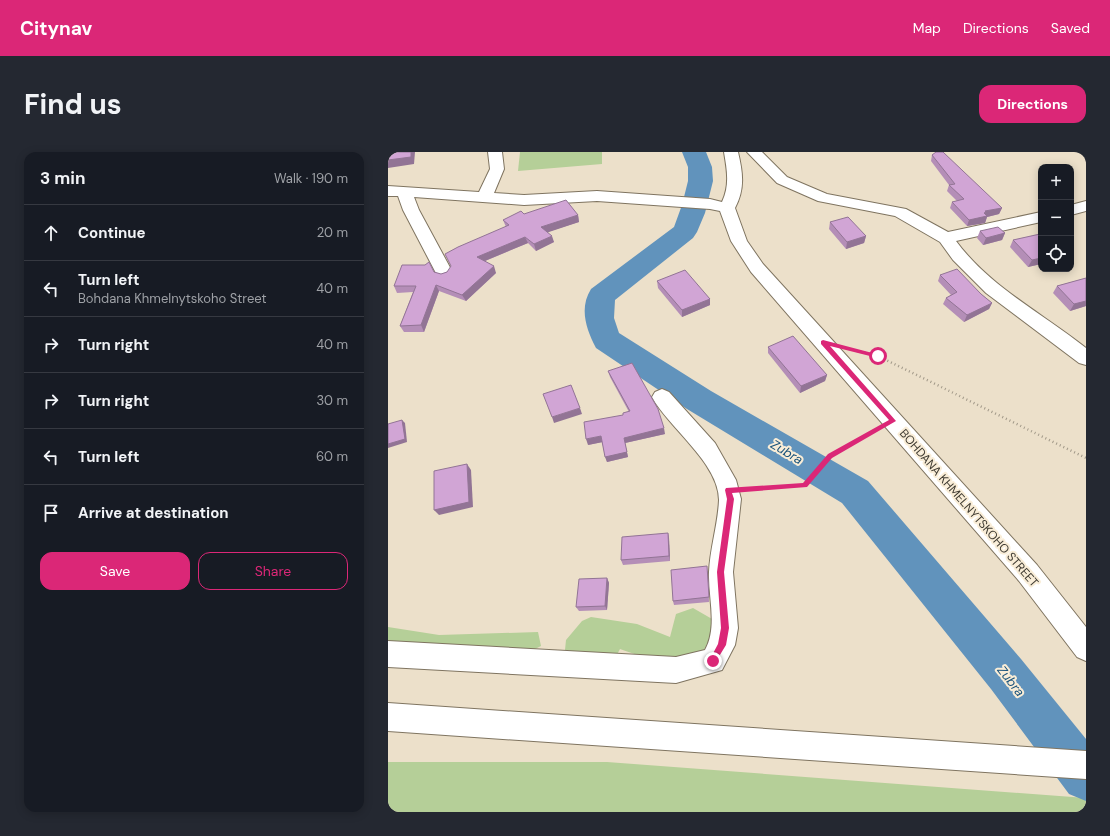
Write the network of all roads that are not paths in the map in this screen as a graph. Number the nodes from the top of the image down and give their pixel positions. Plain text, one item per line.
1 (495, 152) edge
2 (731, 152) edge
3 (754, 152) edge
4 (388, 191) edge
5 (404, 192) junction
6 (484, 198) junction
7 (719, 206) junction
8 (1086, 206) edge
9 (1074, 209) edge
10 (1038, 217) edge
11 (946, 238) junction
12 (444, 274) edge
13 (1086, 358) edge
14 (662, 397) dead end
15 (1086, 648) edge
16 (388, 654) edge
17 (388, 718) edge
18 (1086, 765) edge

1 - 6 main road
2 - 7 main road
3 - 11 main road
4 - 5 main road
5 - 6 main road
5 - 12 main road
6 - 7 main road
7 - 15 main road, BOHDANA KHMELNYTSKOHO STREET
8 - 9 main road
10 - 11 main road
11 - 13 main road
14 - 16 main road
17 - 18 main road

